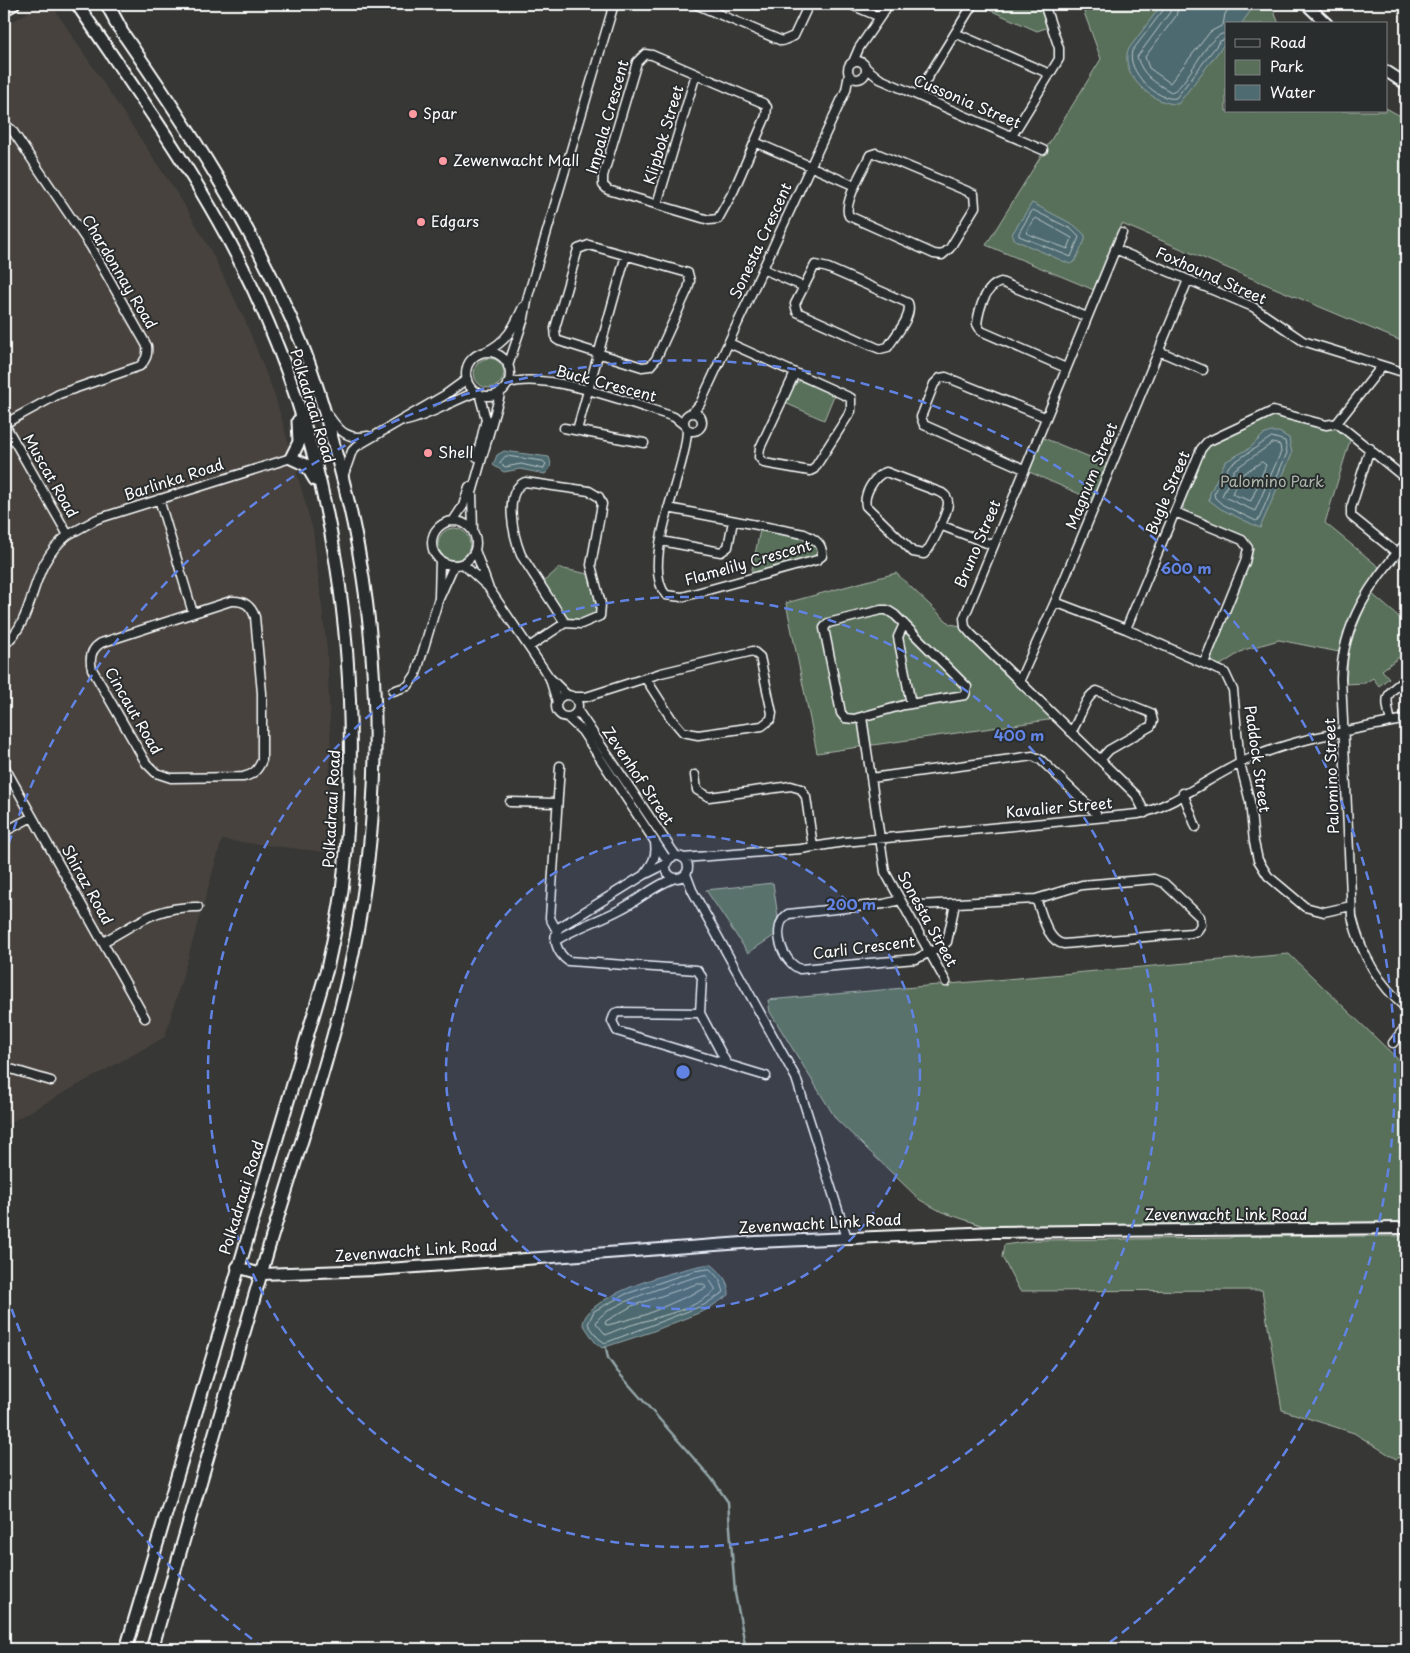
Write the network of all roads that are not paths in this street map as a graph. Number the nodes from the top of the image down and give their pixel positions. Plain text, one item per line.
1 (13, 4) edge
2 (77, 4) edge
3 (103, 4) edge
4 (108, 4) edge
5 (614, 4) edge
6 (695, 4) edge
7 (809, 4) edge
8 (849, 4) edge
9 (889, 4) edge
10 (973, 4) edge
11 (1044, 4) edge
12 (1306, 4) edge
13 (4, 9) edge
14 (880, 18) junction
15 (1325, 22) edge
16 (120, 28) junction
17 (955, 33) junction
18 (862, 45) junction
19 (853, 62) junction
20 (864, 65) junction
21 (1388, 72) edge
22 (696, 74) junction
23 (1050, 74) junction
24 (856, 77) junction
25 (880, 79) junction
26 (1406, 84) edge
27 (917, 95) junction
28 (4, 124) edge
29 (1012, 136) junction
30 (754, 142) junction
31 (1043, 150) dead end
32 (810, 168) junction
33 (855, 186) junction
34 (658, 204) junction
35 (1122, 233) dead end
36 (1115, 249) junction
37 (626, 255) junction
38 (763, 269) junction
39 (1188, 280) junction
40 (802, 286) junction
41 (528, 296) junction
42 (1087, 317) junction
43 (729, 343) junction
44 (1159, 351) junction
45 (484, 352) junction
46 (598, 353) junction
47 (283, 361) junction
48 (1382, 366) junction
49 (509, 368) junction
50 (1066, 368) junction
51 (1203, 370) dead end
52 (794, 373) junction
53 (1406, 373) edge
54 (467, 378) junction
55 (531, 381) junction
56 (507, 384) junction
57 (501, 391) junction
58 (588, 391) junction
59 (478, 393) junction
60 (322, 404) junction
61 (700, 404) junction
62 (690, 414) junction
63 (674, 417) junction
64 (700, 417) junction
65 (1045, 418) junction
66 (402, 422) junction
67 (1337, 423) junction
68 (4, 424) edge
69 (564, 428) dead end
70 (688, 429) junction
71 (577, 430) junction
72 (377, 434) junction
73 (644, 444) dead end
74 (1370, 448) junction
75 (291, 458) junction
76 (1024, 469) junction
77 (343, 477) junction
78 (1406, 479) edge
79 (159, 499) junction
80 (668, 508) junction
81 (1175, 512) junction
82 (734, 521) junction
83 (454, 522) junction
84 (940, 525) junction
85 (473, 531) junction
86 (332, 534) junction
87 (68, 535) junction
88 (661, 540) junction
89 (1406, 544) edge
90 (992, 545) junction
91 (475, 550) junction
92 (1397, 553) junction
93 (440, 560) junction
94 (462, 564) junction
95 (454, 566) junction
96 (488, 587) junction
97 (438, 601) junction
98 (1055, 602) junction
99 (193, 613) junction
100 (566, 623) junction
101 (904, 624) junction
102 (1126, 629) junction
103 (4, 645) edge
104 (529, 647) junction
105 (1204, 663) junction
106 (549, 677) junction
107 (1406, 678) edge
108 (646, 679) junction
109 (1019, 682) junction
110 (393, 692) dead end
111 (570, 696) junction
112 (586, 697) junction
113 (557, 702) junction
114 (911, 704) junction
115 (578, 708) junction
116 (862, 717) junction
117 (568, 718) junction
118 (1406, 720) edge
119 (1391, 722) junction
120 (1071, 732) junction
121 (1344, 732) junction
122 (1100, 760) junction
123 (1240, 763) junction
124 (4, 766) edge
125 (560, 766) dead end
126 (695, 775) dead end
127 (871, 778) junction
128 (1183, 793) junction
129 (510, 802) dead end
130 (556, 803) junction
131 (1146, 813) junction
132 (32, 816) junction
133 (1097, 818) junction
134 (1196, 828) dead end
135 (4, 832) edge
136 (654, 839) junction
137 (879, 839) junction
138 (813, 848) junction
139 (679, 857) junction
140 (698, 859) junction
141 (667, 862) junction
142 (687, 871) junction
143 (644, 875) junction
144 (677, 879) junction
145 (692, 890) junction
146 (1036, 899) junction
147 (900, 900) junction
148 (955, 904) junction
149 (920, 906) dead end
150 (1351, 906) junction
151 (198, 907) dead end
152 (557, 930) junction
153 (555, 941) junction
154 (103, 942) junction
155 (929, 952) junction
156 (946, 982) dead end
157 (1406, 1008) edge
158 (700, 1013) junction
159 (145, 1018) dead end
160 (1406, 1026) edge
161 (1393, 1043) dead end
162 (727, 1064) junction
163 (4, 1067) edge
164 (766, 1076) dead end
165 (52, 1081) dead end
166 (1406, 1228) edge
167 (847, 1238) junction
168 (237, 1267) junction
169 (261, 1274) junction
170 (126, 1649) edge
171 (152, 1649) edge

1 - 13 main road
2 - 47 main road, Polkadraai Road
3 - 16 main road, Polkadraai Road
4 - 16 main road
5 - 41 street
6 - 7 street
8 - 14 street
9 - 14 street
10 - 17 street
11 - 23 street
12 - 15 street
14 - 18 street
16 - 60 main road, Polkadraai Road
17 - 23 street
17 - 27 street
18 - 19 street
18 - 20 street
19 - 20 street
19 - 24 street
20 - 24 street
20 - 25 street, Cussonia Street
21 - 26 street
22 - 30 street, Impala Crescent
22 - 34 street, Klipbok Street
22 - 34 street, Impala Crescent
23 - 29 street
24 - 25 street, Cussonia Street
24 - 32 street, Sonesta Crescent
25 - 27 street, Cussonia Street
27 - 29 street, Cussonia Street
28 - 68 street, Chardonnay Road
29 - 31 street, Cussonia Street
30 - 32 street
30 - 34 street, Impala Crescent
32 - 33 street
32 - 38 street, Sonesta Crescent
33 - 33 street
35 - 36 street, Bruno Street
36 - 39 street, Foxhound Street
36 - 42 street, Bruno Street
37 - 46 street
37 - 46 street
37 - 46 street
38 - 40 street
38 - 43 street, Sonesta Crescent
39 - 44 street, Magnum Street
39 - 48 street, Foxhound Street
40 - 40 street
41 - 45 street
41 - 49 street
42 - 50 street, Bruno Street
42 - 50 street
43 - 52 street
43 - 61 street, Sonesta Crescent
44 - 51 street
44 - 98 street, Magnum Street
45 - 49 street
45 - 54 street
46 - 58 street
47 - 75 main road
47 - 86 main road, Polkadraai Road
48 - 53 street, Foxhound Street
48 - 67 street
49 - 55 street
49 - 56 street
50 - 65 street, Bruno Street
52 - 52 street
54 - 59 street
54 - 66 street
55 - 56 street
55 - 58 street, Buck Crescent
56 - 57 street
57 - 59 street
57 - 85 street
58 - 63 street, Buck Crescent
58 - 71 street
59 - 66 street
59 - 83 street
60 - 72 street
60 - 77 main road, Polkadraai Road
61 - 62 street, Sonesta Crescent
61 - 64 street, Sonesta Crescent
62 - 63 street, Buck Crescent
62 - 64 street
62 - 70 street
63 - 70 street, Buck Crescent
64 - 70 street
65 - 76 street, Bruno Street
65 - 76 street
66 - 72 street
67 - 74 street
67 - 81 street, Bugle Street
68 - 87 street, Muscat Road
69 - 71 street
70 - 80 street
71 - 73 street
72 - 77 street
74 - 78 street
74 - 92 street
75 - 79 street, Barlinka Road
75 - 86 main road
76 - 90 street, Bruno Street
77 - 169 main road, Polkadraai Road
79 - 87 street, Barlinka Road
79 - 99 street
80 - 82 street, Flamelily Crescent
80 - 88 street, Flamelily Crescent
81 - 102 street, Bugle Street
81 - 105 street
82 - 88 street, Flamelily Crescent
82 - 88 street, Flamelily Crescent
83 - 85 street
83 - 93 street
84 - 84 street
84 - 90 street
85 - 91 street
86 - 168 main road, Polkadraai Road
87 - 103 street, Muscat Road
89 - 92 street, Palomino Street
90 - 109 street, Bruno Street
91 - 94 street
91 - 96 street, Zevenhof Street
92 - 121 street, Palomino Street
93 - 95 street
93 - 97 street
94 - 95 street
94 - 96 street, Zevenhof Street
95 - 97 street
96 - 104 street, Zevenhof Street
97 - 110 street
98 - 102 street, Paddock Street
98 - 109 street, Magnum Street
99 - 99 street, Cincaut Road
100 - 100 street
100 - 104 street
101 - 114 street
101 - 114 street
101 - 116 street
102 - 105 street, Paddock Street
104 - 106 street, Zevenhof Street
105 - 123 street, Paddock Street
106 - 111 street, Zevenhof Street
106 - 113 street, Zevenhof Street
107 - 119 street
108 - 108 street
108 - 112 street
109 - 120 street, Bruno Street
111 - 112 street
111 - 113 street
111 - 115 street, Zevenhof Street
112 - 115 street
113 - 117 street, Zevenhof Street
114 - 116 street
115 - 117 street
115 - 139 street, Zevenhof Street
116 - 127 street, Sonesta Street
117 - 136 street, Zevenhof Street
118 - 119 street, Kavalier Street
119 - 121 street, Kavalier Street
120 - 122 street, Bruno Street
120 - 122 street
121 - 123 street, Kavalier Street
121 - 150 street, Palomino Street
122 - 131 street, Bruno Street
123 - 128 street, Kavalier Street
123 - 150 street, Paddock Street
124 - 132 street, Shiraz Road
125 - 130 street
126 - 138 street
127 - 133 street
127 - 137 street, Sonesta Street
128 - 131 street, Kavalier Street
128 - 134 street
129 - 130 street
130 - 152 street
131 - 133 street, Kavalier Street
132 - 135 street
132 - 154 street, Shiraz Road
133 - 137 street, Kavalier Street
136 - 141 street, Zevenhof Street
136 - 143 street
137 - 138 street, Kavalier Street
137 - 147 street, Sonesta Street
138 - 140 street, Kavalier Street
139 - 140 street, Kavalier Street
139 - 141 street
139 - 142 street, Zevenhof Street
140 - 142 street
141 - 143 street
141 - 144 street, Zevenhof Street
142 - 144 street
142 - 145 street, Zevenhof Street
143 - 152 street
144 - 145 street
144 - 153 street
145 - 167 street, Zevenhof Street
146 - 146 street
146 - 148 street
147 - 155 street, Sonesta Street
147 - 155 street, Carli Crescent
148 - 149 street
148 - 155 street, Carli Crescent
150 - 157 street, Palomino Street
151 - 154 street
152 - 153 street
153 - 158 street
154 - 159 street, Shiraz Road
155 - 156 street, Sonesta Street
158 - 162 street
158 - 162 street
160 - 161 street
162 - 164 street
163 - 165 street
166 - 167 street, Zevenwacht Link Road
167 - 169 street, Zevenwacht Link Road
168 - 169 street, Zevenwacht Link Road
168 - 170 main road, Polkadraai Road
169 - 171 main road, Polkadraai Road

